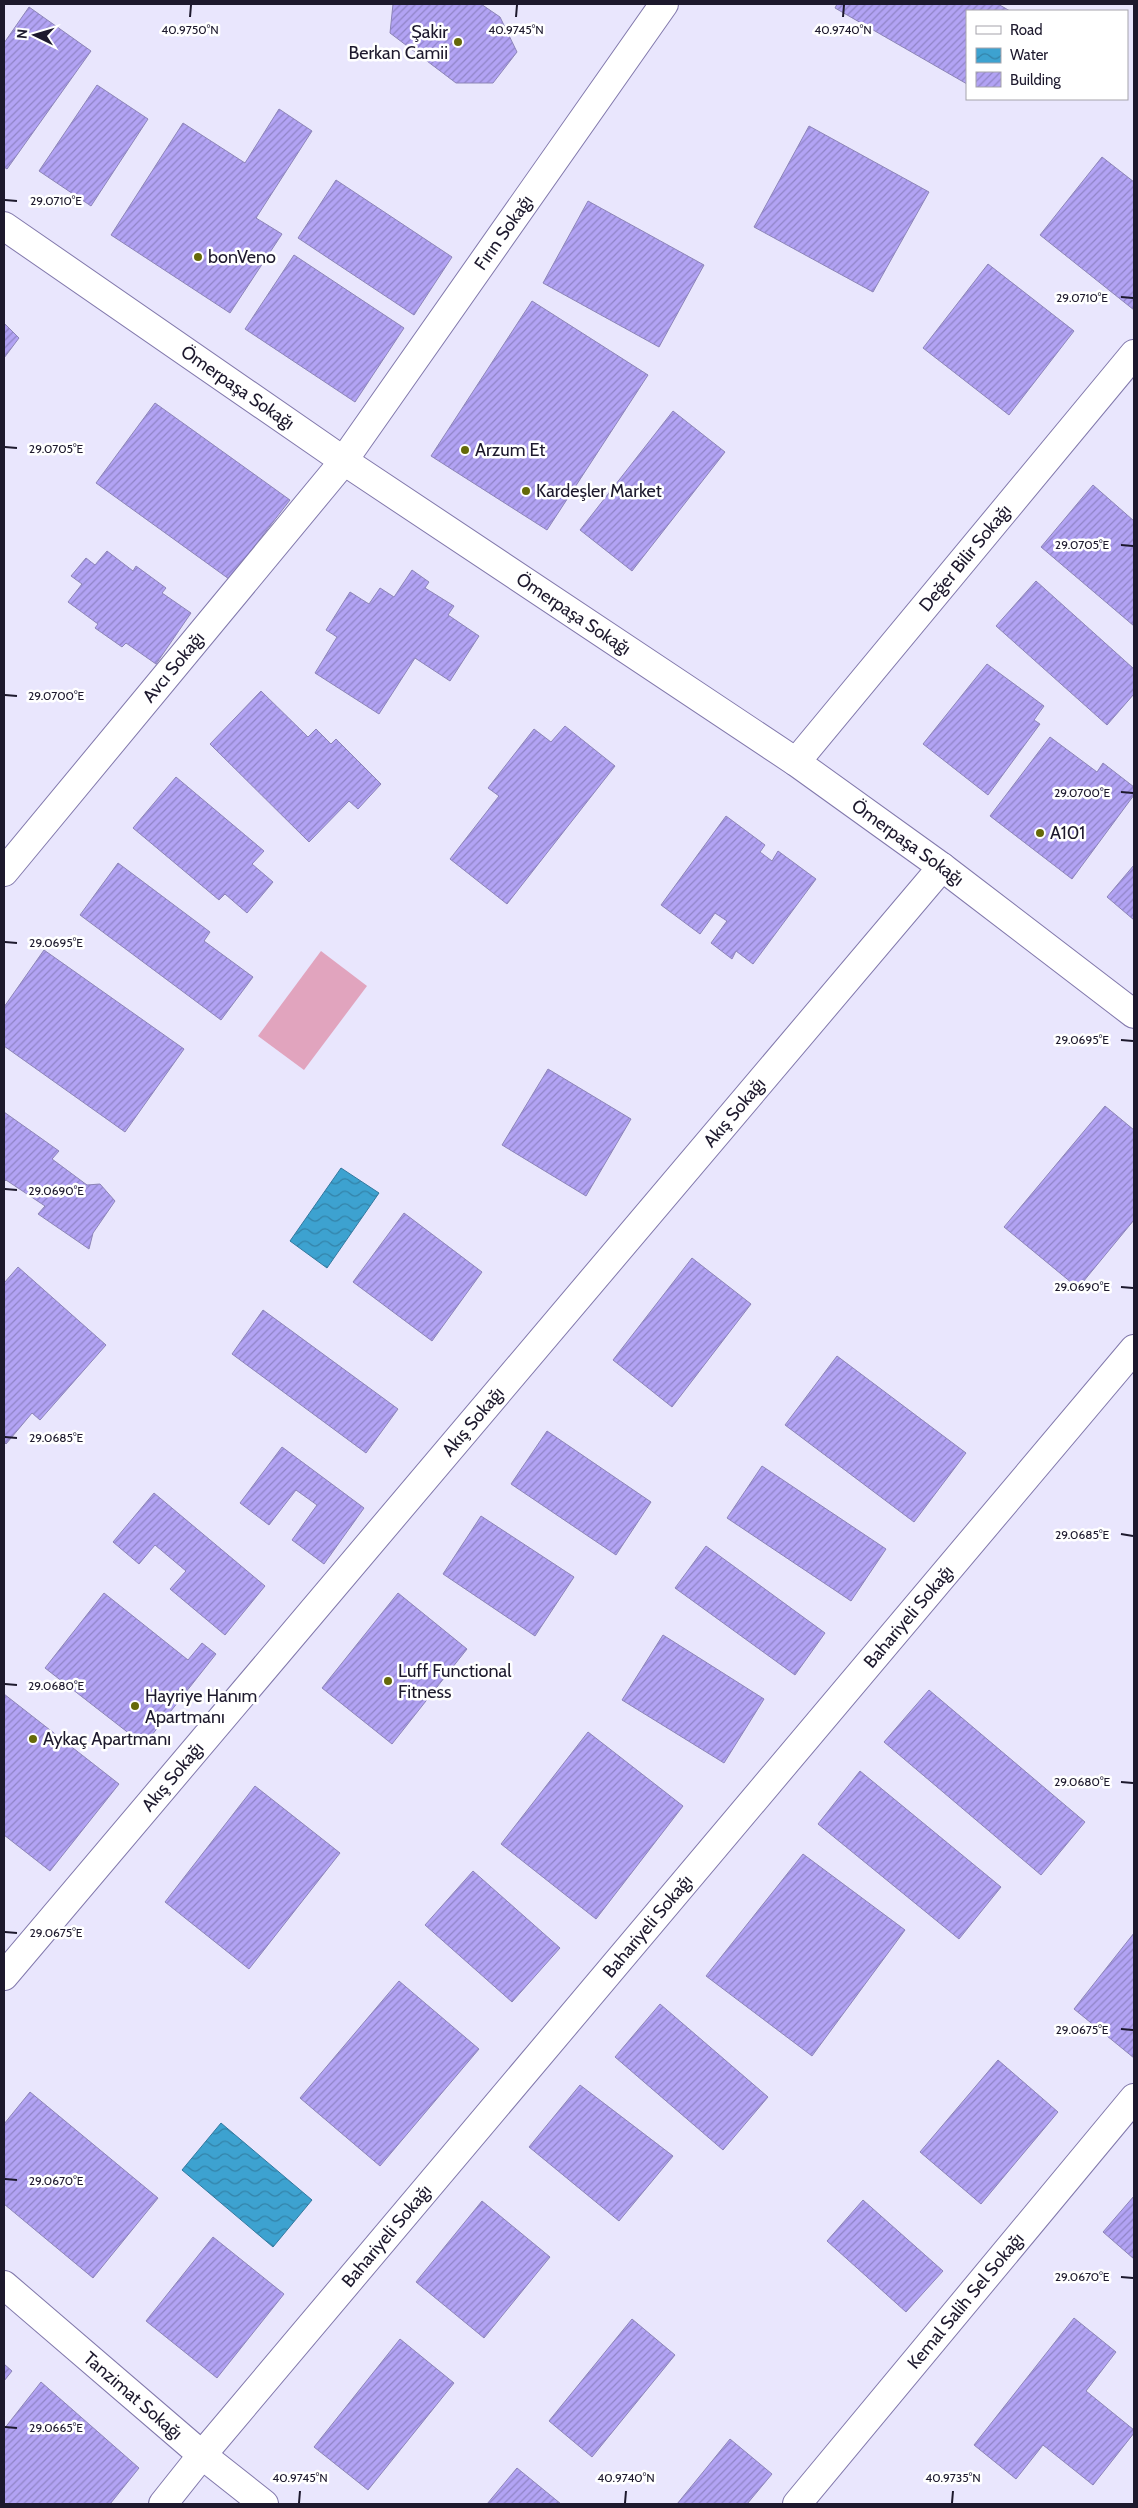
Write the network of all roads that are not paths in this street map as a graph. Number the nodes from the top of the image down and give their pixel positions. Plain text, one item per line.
1 (664, 4) edge
2 (4, 226) edge
3 (1134, 354) edge
4 (344, 461) junction
5 (796, 762) junction
6 (942, 867) junction
7 (4, 872) edge
8 (1134, 1014) edge
9 (1134, 1349) edge
10 (4, 1976) edge
11 (1134, 2098) edge
12 (4, 2285) edge
13 (202, 2455) junction
14 (163, 2504) edge
15 (264, 2504) edge
16 (797, 2504) edge

1 - 4 street, Fırın Sokağı
2 - 4 street, Ömerpaşa Sokağı
3 - 5 street, Değer Bilir Sokağı
4 - 5 street, Ömerpaşa Sokağı
4 - 7 street, Avcı Sokağı
5 - 6 street, Ömerpaşa Sokağı
6 - 8 street, Ömerpaşa Sokağı
6 - 10 street, Akış Sokağı
9 - 13 street, Bahariyeli Sokağı
11 - 16 street, Kemal Salih Sel Sokağı
12 - 13 street, Tanzimat Sokağı
13 - 14 street, Bahariyeli Sokağı
13 - 15 street, Tanzimat Sokağı

